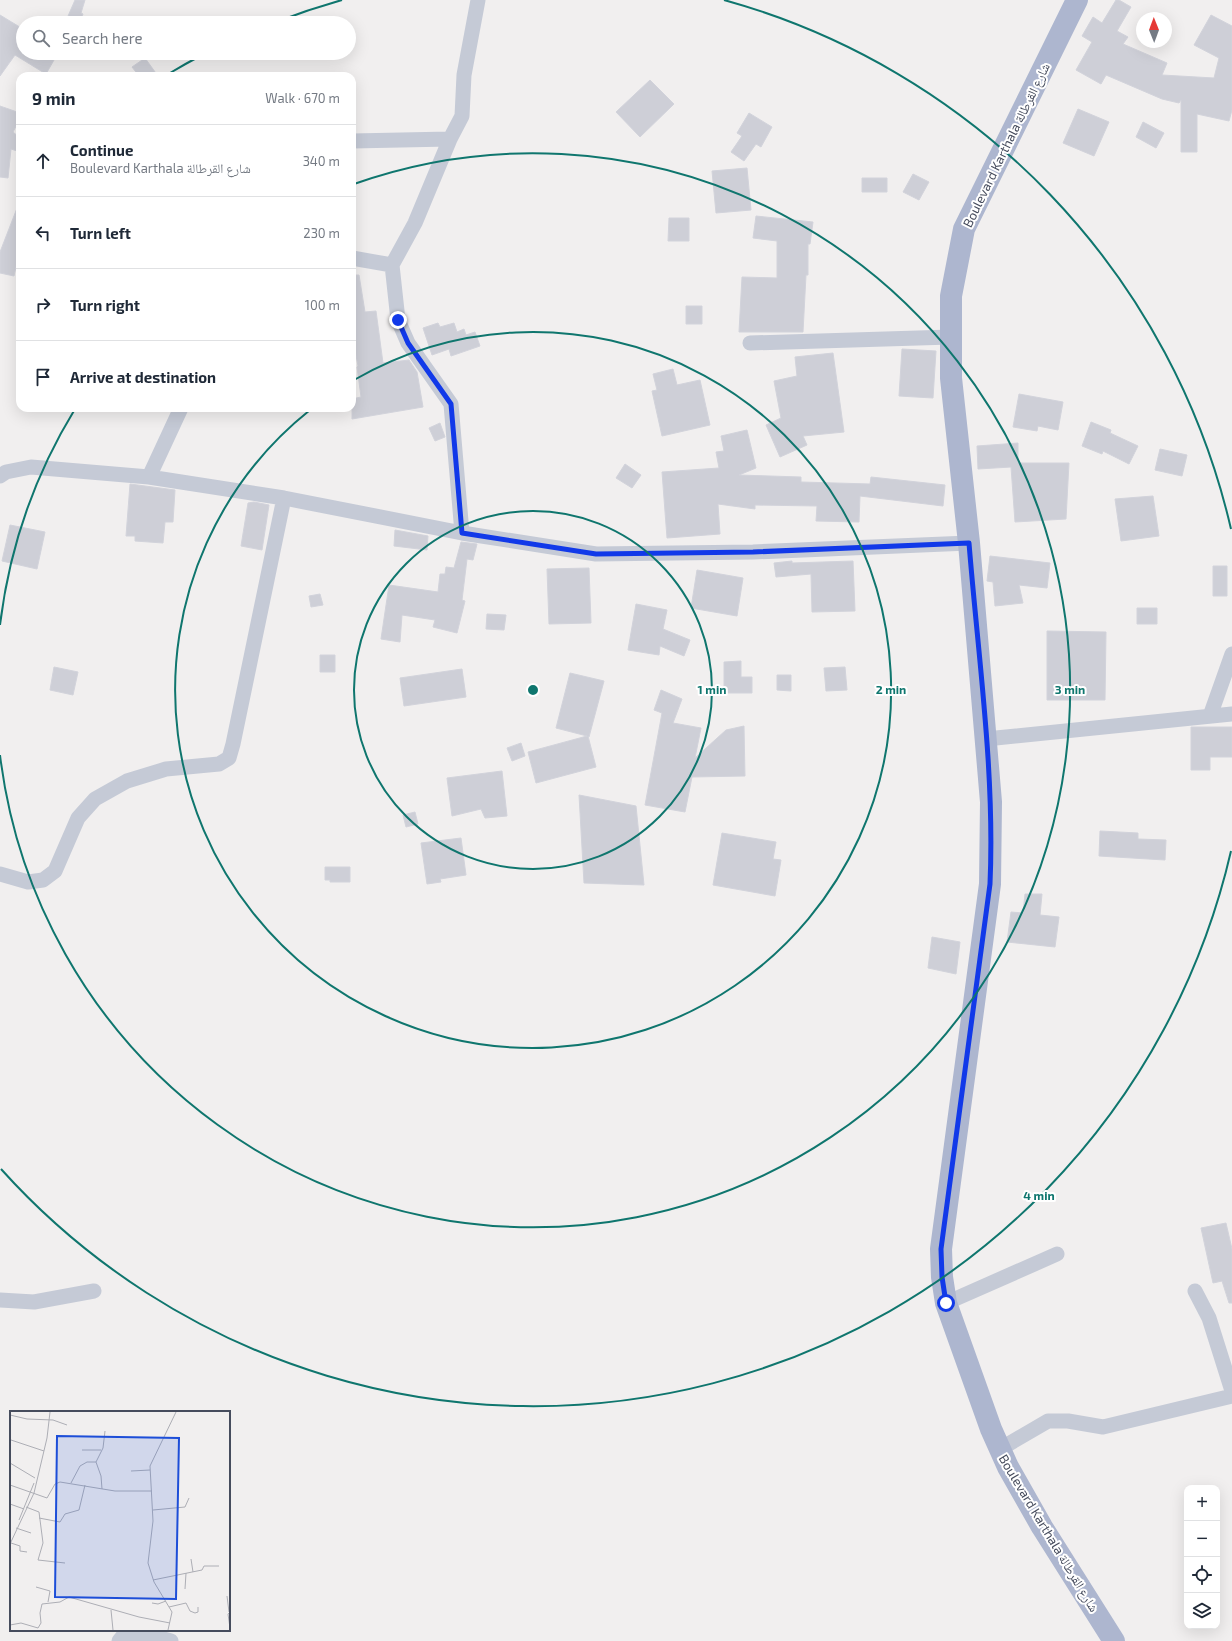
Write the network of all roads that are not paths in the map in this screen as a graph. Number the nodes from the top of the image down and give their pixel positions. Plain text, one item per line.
1 (478, 0) edge
2 (1077, 0) edge
3 (450, 139) junction
4 (356, 141) edge
5 (356, 259) edge
6 (392, 265) junction
7 (951, 337) junction
8 (750, 343) dead end
9 (179, 412) edge
10 (0, 476) edge
11 (149, 477) junction
12 (284, 498) junction
13 (462, 533) junction
14 (969, 543) junction
15 (1232, 654) edge
16 (1232, 714) edge
17 (1210, 716) junction
18 (986, 739) junction
19 (0, 874) edge
20 (1057, 1254) dead end
21 (94, 1291) dead end
22 (1194, 1291) dead end
23 (0, 1300) edge
24 (946, 1303) junction
25 (1232, 1392) edge
26 (1232, 1396) edge
27 (1000, 1449) junction
28 (119, 1641) edge
29 (171, 1641) edge
30 (1114, 1641) edge

1 - 3 street
2 - 7 main road, Boulevard Karthala شارع القرطالة
3 - 4 street
3 - 6 street
5 - 6 street
6 - 13 street
7 - 8 street
7 - 14 main road, Boulevard Karthala شارع القرطالة
9 - 11 street
10 - 11 street
11 - 12 street
12 - 13 street
12 - 19 street
13 - 14 street
14 - 18 main road, Boulevard Karthala شارع القرطالة
15 - 17 street
16 - 17 street
17 - 18 street
18 - 24 main road, Boulevard Karthala شارع القرطالة
20 - 24 street
21 - 23 street
22 - 25 street
24 - 27 main road, Boulevard Karthala شارع القرطالة
26 - 27 street
27 - 30 main road, Boulevard Karthala شارع القرطالة
28 - 29 street

